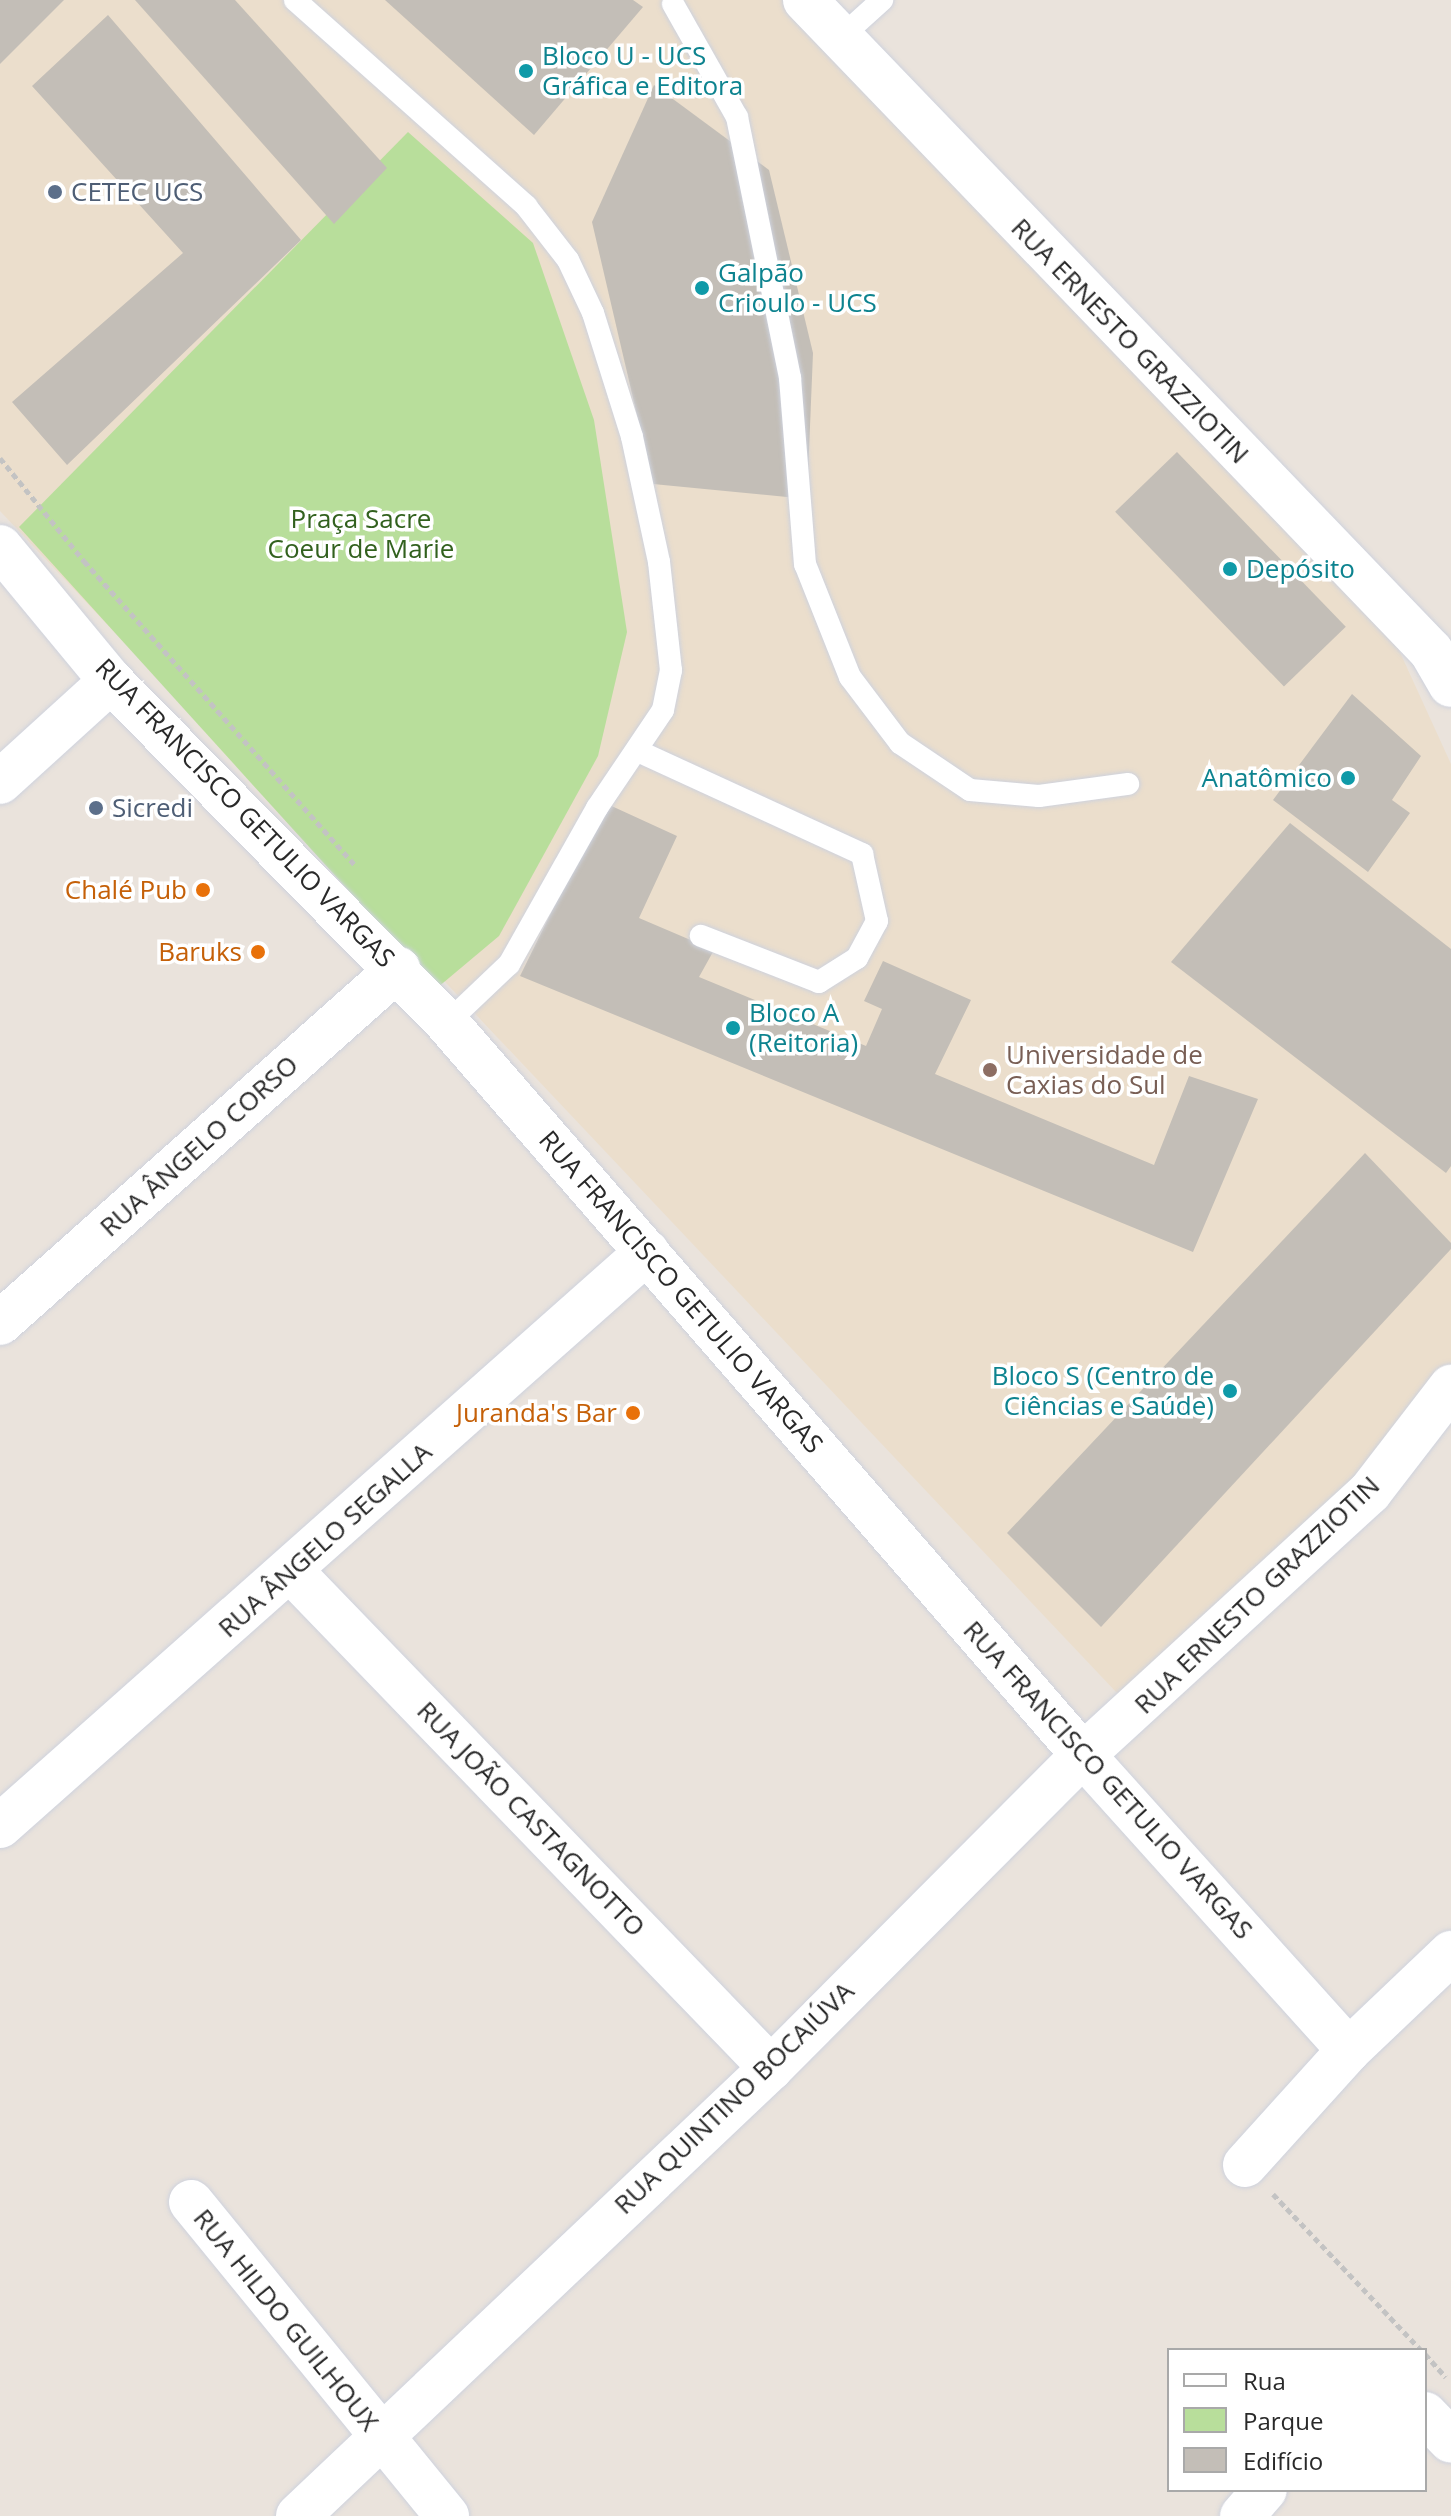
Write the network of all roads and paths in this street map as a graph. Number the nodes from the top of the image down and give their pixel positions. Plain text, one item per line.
1 (295, 0) edge
2 (805, 0) edge
3 (882, 0) edge
4 (673, 4) dead end
5 (840, 38) junction
6 (0, 458) edge
7 (0, 547) edge
8 (111, 681) junction
9 (1451, 685) edge
10 (638, 751) junction
11 (0, 782) edge
12 (1128, 784) dead end
13 (359, 869) dead end
14 (701, 936) dead end
15 (398, 969) junction
16 (447, 1023) junction
17 (647, 1252) junction
18 (0, 1323) edge
19 (1451, 1387) edge
20 (291, 1571) junction
21 (1083, 1755) junction
22 (0, 1826) edge
23 (1451, 1953) edge
24 (1349, 2050) junction
25 (771, 2068) junction
26 (1245, 2165) joint
27 (191, 2202) dead end
28 (1419, 2348) edge
29 (1427, 2356) edge
30 (1451, 2382) edge
31 (1427, 2416) edge
32 (381, 2438) junction
33 (1451, 2441) edge
34 (1263, 2492) edge
35 (298, 2516) edge
36 (447, 2516) edge
37 (1242, 2516) edge

1 - 10 lane
2 - 5 street, RUA ERNESTO GRAZZIOTIN
3 - 5 lane
4 - 12 lane
5 - 9 street, RUA ERNESTO GRAZZIOTIN
6 - 13 path
7 - 8 street, RUA FRANCISCO GETULIO VARGAS
8 - 11 street
8 - 15 street, RUA FRANCISCO GETULIO VARGAS
10 - 14 lane
10 - 16 lane
15 - 16 street, RUA FRANCISCO GETULIO VARGAS
15 - 18 street, RUA ÂNGELO CORSO
16 - 17 street, RUA FRANCISCO GETULIO VARGAS
17 - 20 street, RUA ÂNGELO SEGALLA
17 - 21 street, RUA FRANCISCO GETULIO VARGAS
19 - 21 street, RUA ERNESTO GRAZZIOTIN
20 - 22 street, RUA ÂNGELO SEGALLA
20 - 25 street, RUA JOÃO CASTAGNOTTO
21 - 24 street, RUA FRANCISCO GETULIO VARGAS
21 - 25 street, RUA QUINTINO BOCAIÚVA
23 - 24 street
24 - 26 street
25 - 32 street, RUA QUINTINO BOCAIÚVA
26 - 28 path
27 - 32 street, RUA HILDO GUILHOUX
29 - 30 path
31 - 33 street
32 - 35 street, RUA QUINTINO BOCAIÚVA
32 - 36 street, RUA HILDO GUILHOUX
34 - 37 street

